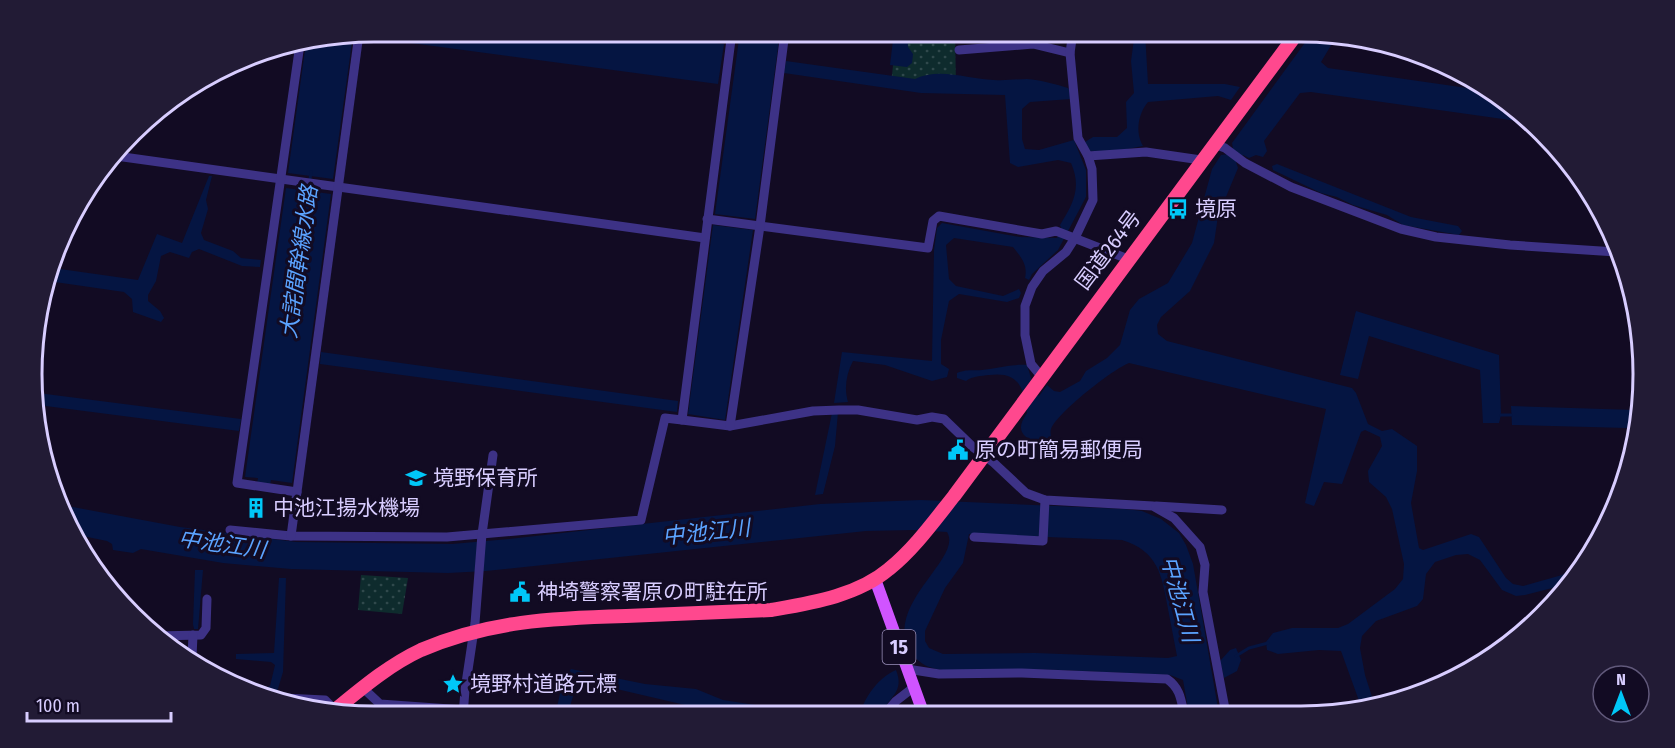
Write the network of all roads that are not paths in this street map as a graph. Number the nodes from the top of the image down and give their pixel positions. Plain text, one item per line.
1 (731, 42) edge
2 (784, 42) edge
3 (1072, 42) edge
4 (1291, 42) edge
5 (357, 43) edge
6 (299, 50) edge
7 (959, 50) dead end
8 (1070, 53) junction
9 (1220, 146) junction
10 (1088, 156) junction
11 (123, 157) edge
12 (1202, 160) junction
13 (282, 179) junction
14 (339, 186) junction
15 (707, 219) junction
16 (760, 226) junction
17 (1071, 237) junction
18 (705, 238) junction
19 (1610, 252) edge
20 (1128, 259) junction
21 (1037, 381) junction
22 (682, 420) junction
23 (730, 426) junction
24 (494, 454) dead end
25 (983, 455) junction
26 (297, 492) junction
27 (1045, 500) junction
28 (1153, 506) junction
29 (1222, 510) dead end
30 (230, 530) dead end
31 (482, 534) junction
32 (291, 536) junction
33 (974, 537) dead end
34 (875, 579) junction
35 (207, 599) dead end
36 (474, 631) junction
37 (193, 635) junction
38 (170, 636) edge
39 (192, 652) edge
40 (907, 669) junction
41 (363, 687) junction
42 (914, 687) junction
43 (306, 699) edge
44 (328, 703) edge
45 (342, 704) edge
46 (399, 706) edge
47 (465, 706) edge
48 (892, 706) edge
49 (921, 706) edge
50 (1182, 706) edge
51 (1224, 706) edge

1 - 15 street
2 - 16 street
3 - 8 street
4 - 9 highway, 国道264号
5 - 14 street
6 - 13 street
7 - 8 street
8 - 10 street
9 - 12 highway, 国道264号
9 - 19 street
10 - 12 street
10 - 17 street
11 - 13 street
12 - 20 highway, 国道264号
13 - 14 street
13 - 26 street
14 - 18 street
14 - 26 street
15 - 16 street
15 - 18 street
16 - 17 street
16 - 23 street
17 - 20 street
17 - 21 street
18 - 22 street
20 - 21 highway, 国道264号
21 - 25 highway, 国道264号
22 - 23 street
22 - 31 street
23 - 25 street
24 - 31 street
25 - 27 street
25 - 34 highway, 国道264号
26 - 32 street
27 - 28 street
27 - 33 street
28 - 29 street
28 - 51 street
30 - 32 street
31 - 32 street
31 - 36 street
34 - 36 highway
34 - 40 main road, 15
35 - 37 street
36 - 41 highway
36 - 47 street
37 - 38 street
37 - 39 street
40 - 42 main road, 15
40 - 50 street
41 - 45 highway
41 - 46 street
42 - 48 street
42 - 49 main road, 15
43 - 44 street

